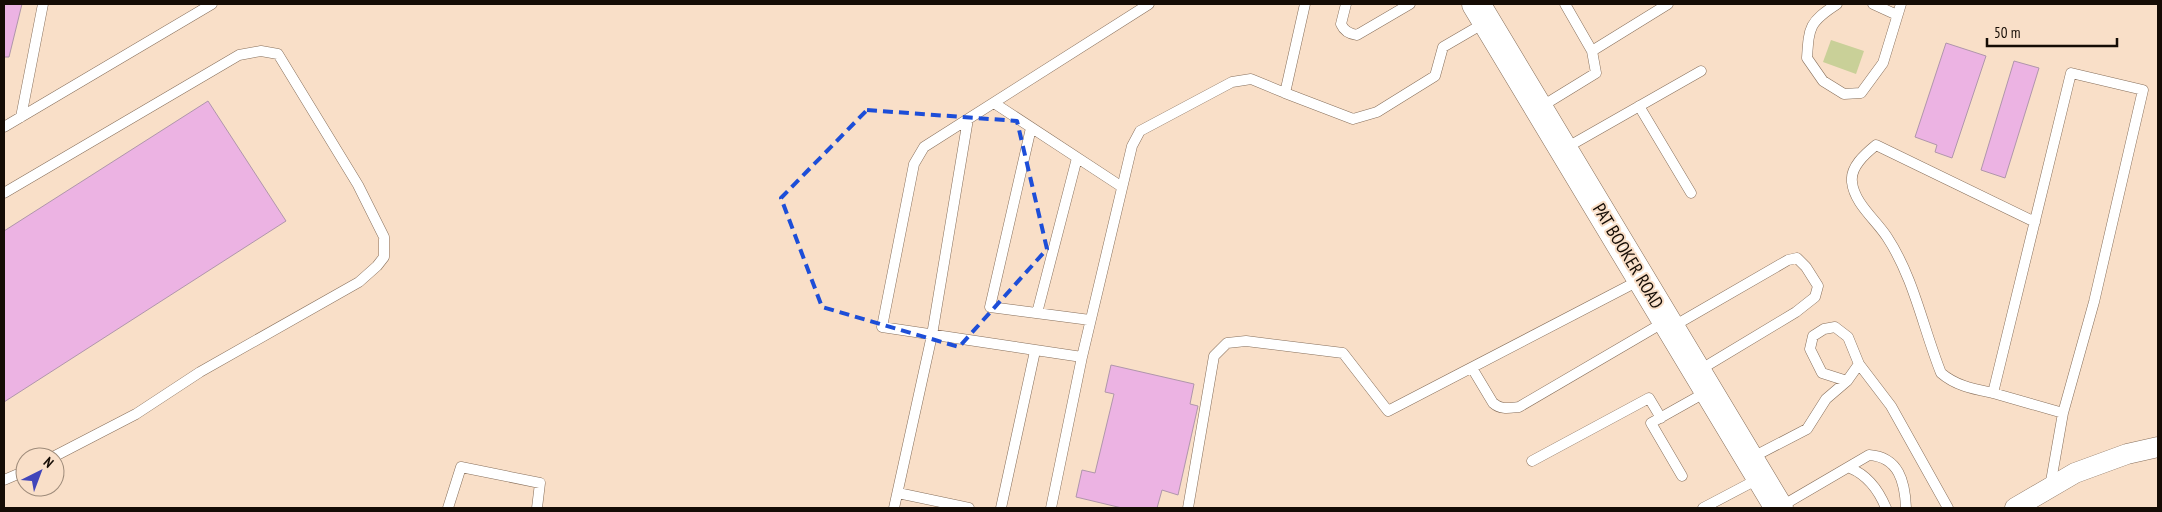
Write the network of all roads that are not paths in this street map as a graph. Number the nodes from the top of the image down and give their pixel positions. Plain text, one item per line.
1 (42, 4) edge
2 (213, 4) edge
3 (1149, 4) edge
4 (1305, 4) edge
5 (1346, 4) edge
6 (1410, 4) edge
7 (1565, 4) edge
8 (1668, 4) edge
9 (1837, 4) edge
10 (1873, 4) edge
11 (1900, 4) edge
12 (1481, 12) edge
13 (1897, 14) junction
14 (1592, 51) junction
15 (1701, 71) dead end
16 (1285, 93) junction
17 (994, 103) junction
18 (1639, 106) junction
19 (1538, 108) junction
20 (20, 117) junction
21 (968, 120) junction
22 (4, 127) edge
23 (1031, 128) junction
24 (1563, 149) junction
25 (1077, 158) junction
26 (1122, 187) junction
27 (4, 193) edge
28 (1691, 193) dead end
29 (2035, 222) junction
30 (1642, 280) junction
31 (1037, 314) junction
32 (1090, 320) junction
33 (1669, 324) junction
34 (932, 334) junction
35 (1035, 351) junction
36 (1082, 357) junction
37 (1860, 364) junction
38 (1472, 368) junction
39 (1703, 381) junction
40 (1847, 381) junction
41 (1993, 393) junction
42 (2064, 413) junction
43 (1661, 418) junction
44 (2158, 447) edge
45 (65, 451) edge
46 (1532, 461) dead end
47 (1755, 468) junction
48 (1850, 468) junction
49 (1682, 476) dead end
50 (2050, 488) junction
51 (898, 493) junction
52 (448, 508) edge
53 (537, 508) edge
54 (894, 508) edge
55 (969, 508) edge
56 (1000, 508) edge
57 (1051, 508) edge
58 (1188, 508) edge
59 (1704, 508) edge
60 (1779, 508) edge
61 (1886, 508) edge
62 (1906, 508) edge
63 (1948, 508) edge
64 (2014, 508) edge

1 - 20 lane
2 - 20 lane
3 - 17 lane
4 - 16 lane
5 - 6 lane
7 - 14 lane
8 - 14 lane
9 - 13 lane
10 - 13 lane
11 - 13 lane
12 - 16 lane
12 - 19 main road, PAT BOOKER ROAD
14 - 19 lane
15 - 18 lane
16 - 26 lane
17 - 21 lane
17 - 23 lane
18 - 24 lane
18 - 28 lane
19 - 24 main road, PAT BOOKER ROAD
20 - 22 lane
21 - 34 lane
21 - 34 lane
23 - 25 lane
23 - 31 lane
24 - 30 main road, PAT BOOKER ROAD
25 - 26 lane
25 - 31 lane
26 - 32 lane
27 - 45 lane
29 - 41 lane
29 - 41 lane
29 - 42 lane
30 - 33 main road, PAT BOOKER ROAD
30 - 38 lane
31 - 32 lane
32 - 36 lane
33 - 38 lane
33 - 39 main road, PAT BOOKER ROAD
33 - 39 lane
34 - 35 lane
34 - 51 lane
35 - 36 lane
35 - 56 lane
36 - 57 lane
37 - 40 lane
37 - 40 lane
37 - 63 lane
38 - 58 lane
39 - 43 lane
39 - 47 main road, PAT BOOKER ROAD
40 - 47 lane
41 - 42 lane
42 - 50 lane
43 - 46 lane
43 - 49 lane
44 - 50 street
47 - 59 lane
47 - 60 main road, PAT BOOKER ROAD
48 - 60 lane
48 - 61 lane
48 - 62 lane
50 - 64 street
51 - 54 lane
51 - 55 lane
52 - 53 lane

